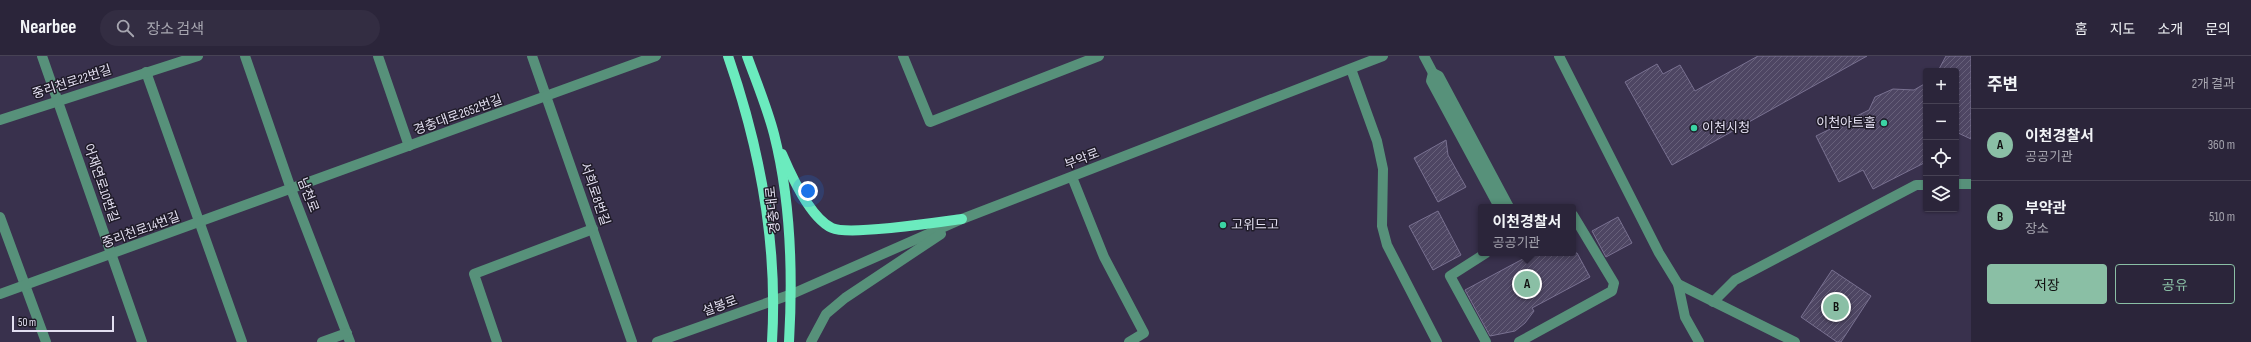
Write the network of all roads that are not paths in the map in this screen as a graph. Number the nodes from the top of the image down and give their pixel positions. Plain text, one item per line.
1 (42, 56) edge
2 (198, 56) edge
3 (246, 56) edge
4 (378, 56) edge
5 (532, 56) edge
6 (656, 56) edge
7 (728, 56) edge
8 (747, 56) edge
9 (903, 56) edge
10 (1099, 56) edge
11 (1384, 56) edge
12 (1424, 56) edge
13 (1559, 56) edge
14 (631, 60) edge
15 (1351, 69) junction
16 (146, 72) junction
17 (1433, 73) junction
18 (547, 96) junction
19 (58, 100) junction
20 (0, 120) edge
21 (774, 133) junction
22 (409, 146) junction
23 (1072, 177) junction
24 (1959, 184) edge
25 (1971, 184) edge
26 (1923, 185) edge
27 (291, 189) junction
28 (1497, 204) edge
29 (1507, 204) edge
30 (0, 217) edge
31 (962, 219) junction
32 (1576, 220) edge
33 (199, 222) junction
34 (593, 229) junction
35 (112, 254) junction
36 (1481, 256) edge
37 (1678, 284) junction
38 (25, 286) junction
39 (0, 294) edge
40 (792, 294) junction
41 (774, 300) junction
42 (1713, 302) junction
43 (348, 337) edge
44 (46, 342) edge
45 (142, 342) edge
46 (242, 342) edge
47 (322, 342) edge
48 (497, 342) edge
49 (632, 342) edge
50 (657, 342) edge
51 (772, 342) edge
52 (789, 342) edge
53 (810, 342) edge
54 (1129, 342) edge
55 (1438, 342) edge
56 (1486, 342) edge
57 (1519, 342) edge
58 (1699, 342) edge
59 (1795, 342) edge

1 - 19 street, 어재연로10번길
2 - 16 street, 중리천로22번길
3 - 27 street, 남천로
4 - 22 street
5 - 18 street, 서희로8번길
6 - 14 street, 경충대로2652번길
7 - 41 main road, 경충대로
8 - 21 main road, 경충대로
9 - 10 street
11 - 15 street, 부악로
12 - 17 street
13 - 37 street
14 - 18 street, 경충대로2652번길
15 - 23 street, 부악로
15 - 55 street
16 - 19 street, 중리천로22번길
16 - 33 street
17 - 28 street
17 - 29 street
18 - 22 street, 경충대로2652번길
18 - 34 street, 서희로8번길
19 - 20 street, 중리천로22번길
19 - 35 street, 어재연로10번길
21 - 31 main road
21 - 40 main road, 경충대로
22 - 27 street, 경충대로2652번길
23 - 31 street, 부악로
23 - 54 street
24 - 25 street
26 - 42 street
27 - 33 street, 중리천로14번길
27 - 43 street, 남천로
30 - 38 street
31 - 40 street, 부악로
31 - 53 street
32 - 57 street
33 - 35 street, 중리천로14번길
33 - 46 street
34 - 48 street
34 - 49 street, 서희로8번길
35 - 38 street, 중리천로14번길
35 - 45 street, 어재연로10번길
36 - 56 street
37 - 42 street
37 - 58 street
38 - 39 street, 중리천로14번길
38 - 44 street
40 - 41 street, 설봉로
40 - 52 main road, 경충대로
41 - 50 street, 설봉로
41 - 51 main road, 경충대로
42 - 59 street
43 - 47 street

